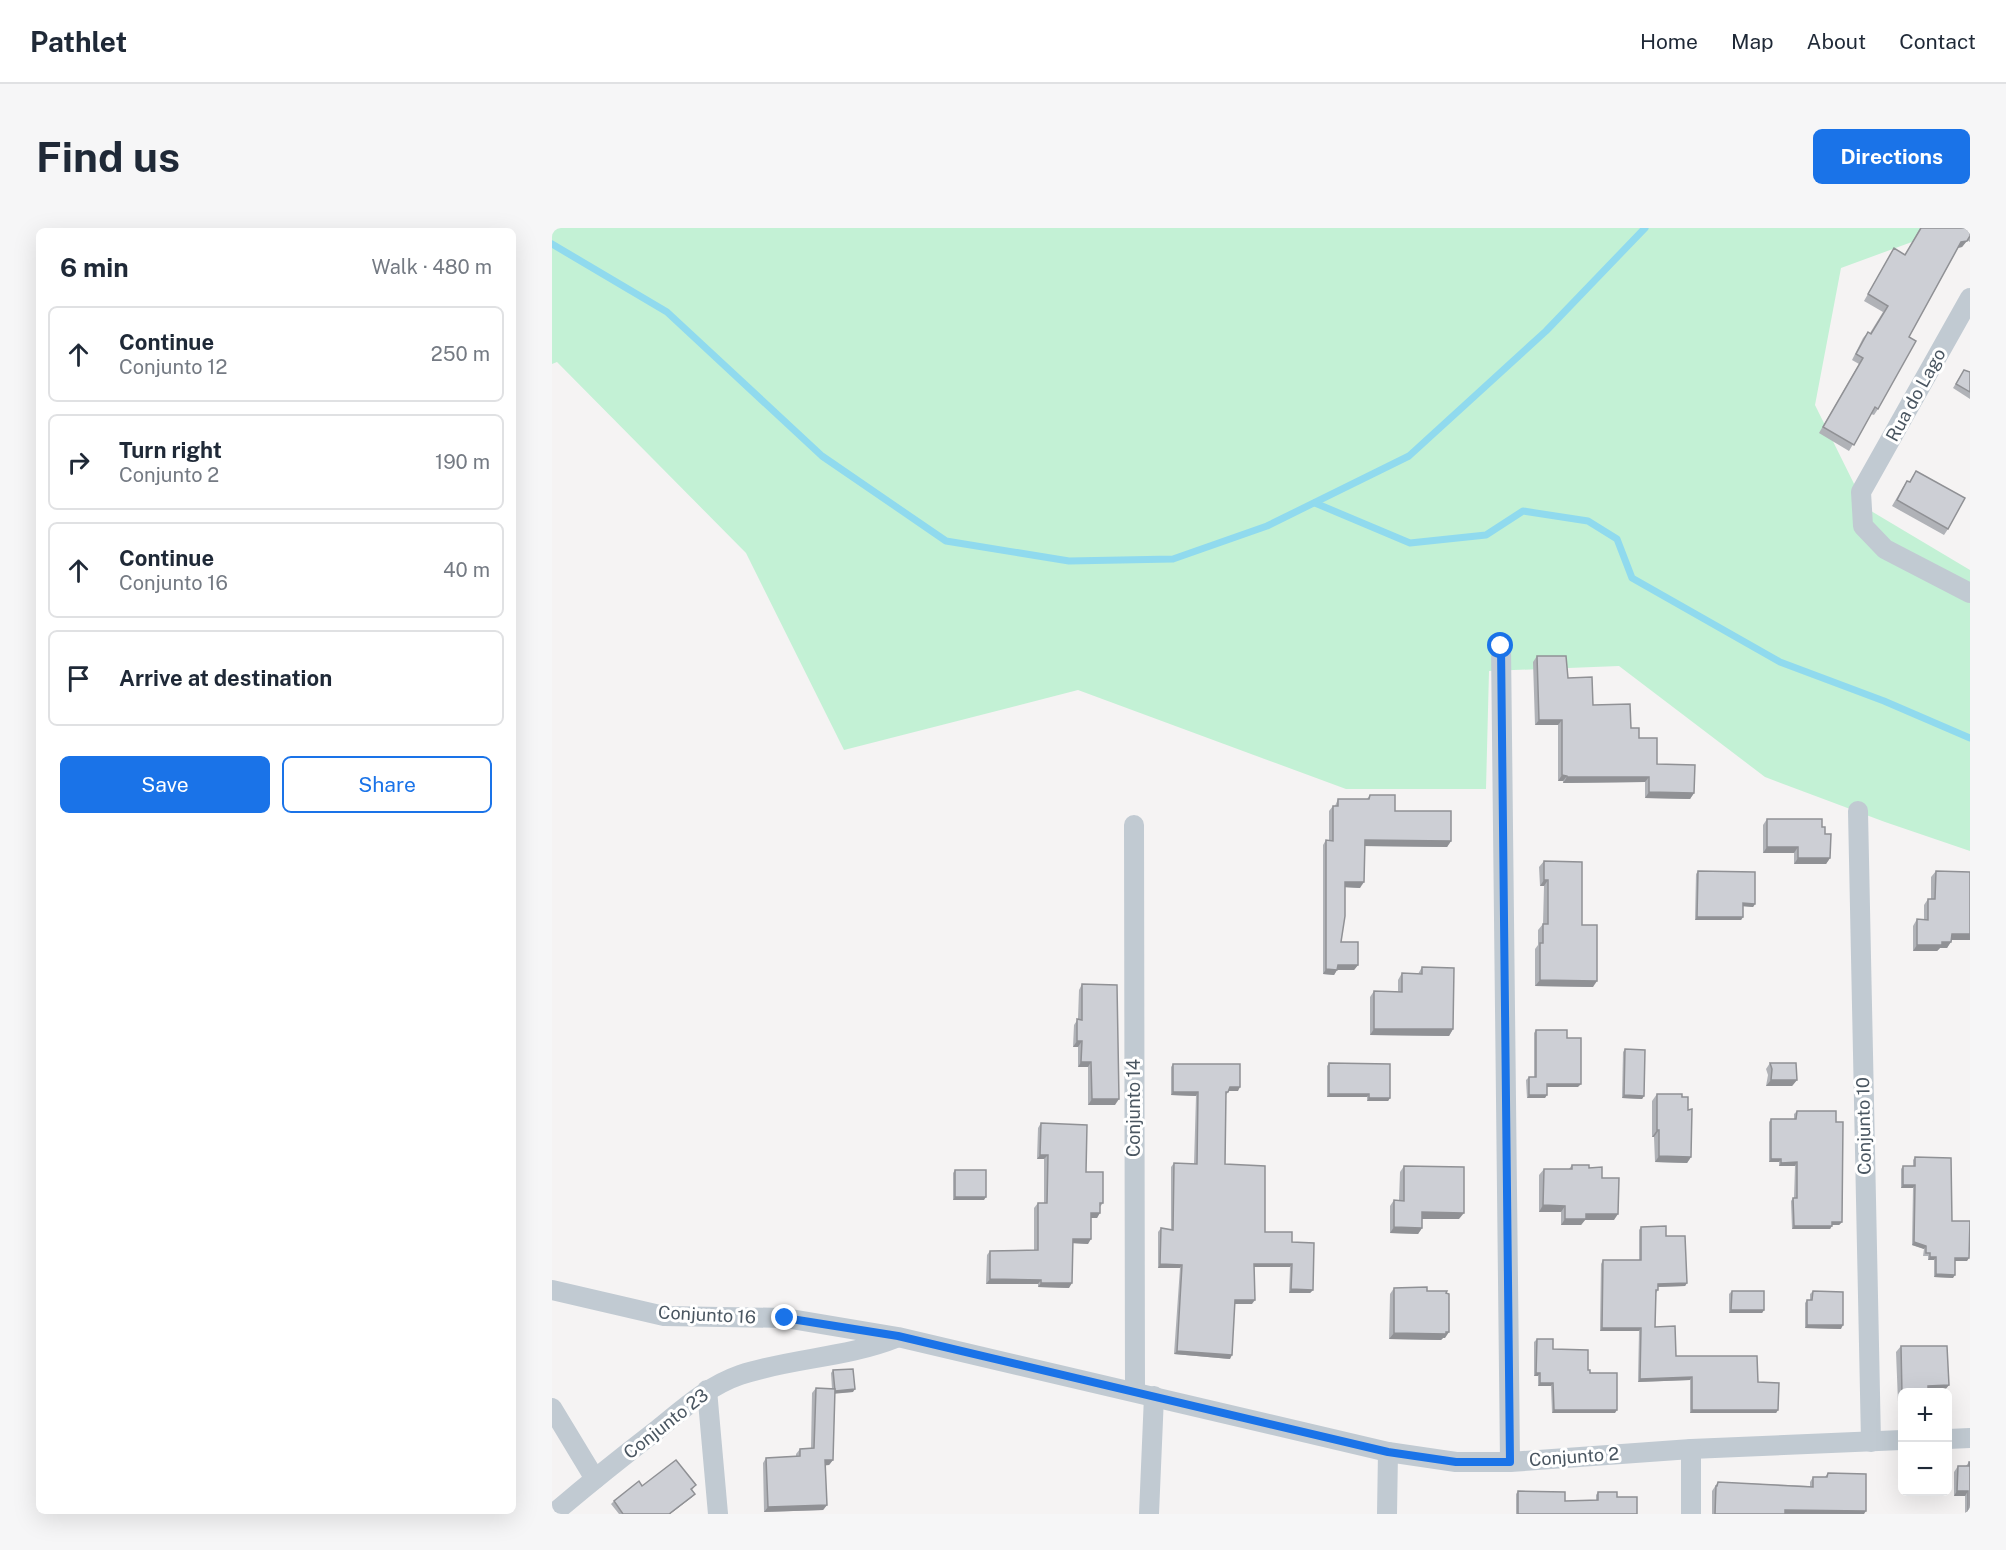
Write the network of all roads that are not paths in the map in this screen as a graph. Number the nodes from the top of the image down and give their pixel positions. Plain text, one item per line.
1 (1970, 298) edge
2 (1970, 593) edge
3 (1501, 646) dead end
4 (1858, 811) dead end
5 (1134, 825) dead end
6 (552, 1290) edge
7 (898, 1336) junction
8 (707, 1390) junction
9 (1135, 1392) junction
10 (1154, 1396) junction
11 (552, 1408) edge
12 (1970, 1438) edge
13 (1952, 1439) edge
14 (1898, 1440) edge
15 (1871, 1442) junction
16 (1691, 1449) junction
17 (1388, 1452) junction
18 (1510, 1462) junction
19 (595, 1479) junction
20 (554, 1514) edge
21 (718, 1514) edge
22 (1149, 1514) edge
23 (1388, 1514) edge
24 (1690, 1514) edge

1 - 2 street, Rua do Lago
3 - 18 street
4 - 15 street, Conjunto 10
5 - 9 street, Conjunto 14
6 - 7 street, Conjunto 16
7 - 8 street, Conjunto 23
7 - 9 street, Conjunto 2
8 - 19 street, Conjunto 23
8 - 21 street
9 - 10 street, Conjunto 2
10 - 17 street, Conjunto 2
10 - 22 street
11 - 19 street
12 - 13 street
14 - 15 street, Conjunto 2
15 - 16 street, Conjunto 2
16 - 18 street, Conjunto 2
16 - 24 street
17 - 18 street, Conjunto 2
17 - 23 street
19 - 20 street, Conjunto 23

